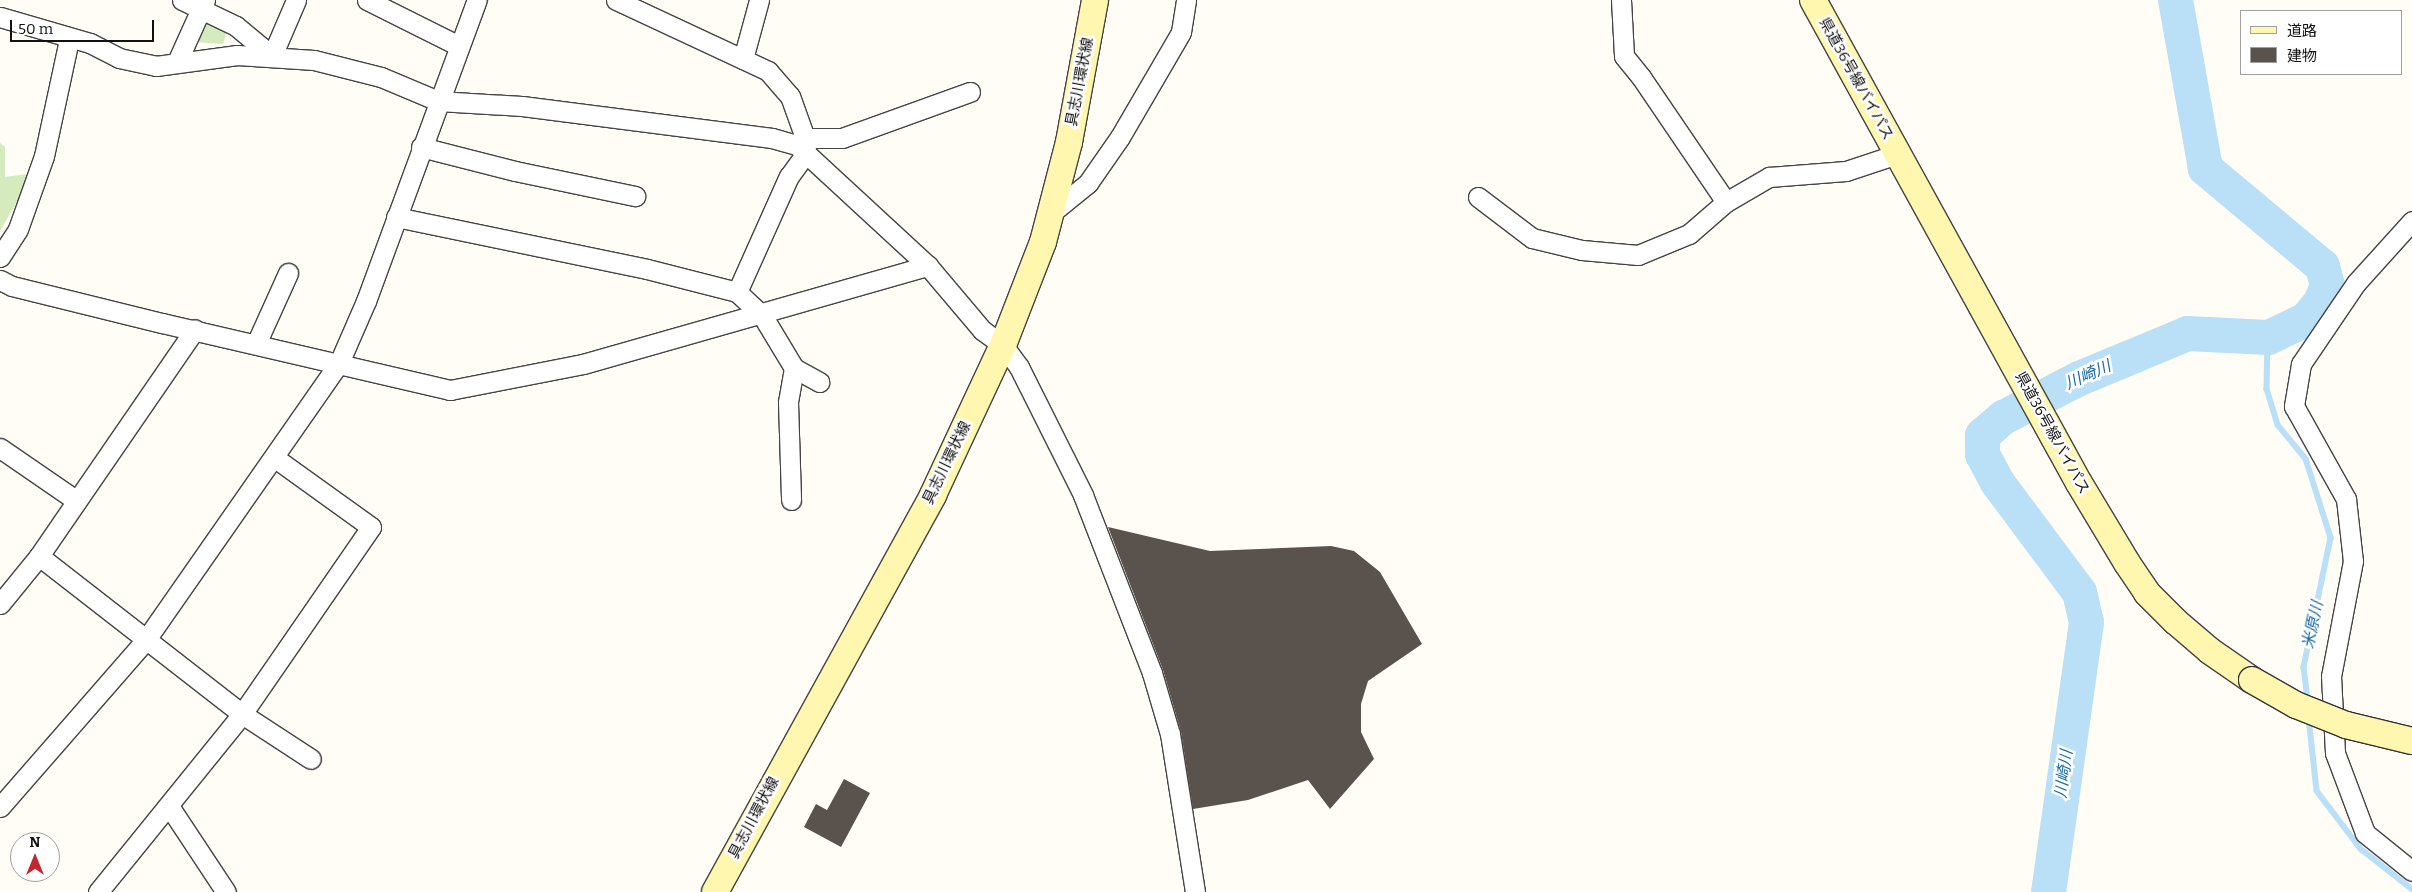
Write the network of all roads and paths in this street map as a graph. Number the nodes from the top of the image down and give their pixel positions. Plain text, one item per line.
1 (182, 0) edge
2 (296, 0) edge
3 (367, 0) edge
4 (477, 0) edge
5 (616, 0) edge
6 (759, 0) edge
7 (1095, 0) edge
8 (1186, 0) edge
9 (1621, 0) edge
10 (1813, 0) edge
11 (203, 4) edge
12 (0, 18) edge
13 (69, 39) junction
14 (459, 46) junction
15 (272, 56) junction
16 (744, 59) junction
17 (177, 62) junction
18 (970, 92) dead end
19 (438, 101) junction
20 (805, 146) junction
21 (422, 147) junction
22 (1897, 154) junction
23 (635, 196) dead end
24 (1478, 196) dead end
25 (1726, 202) junction
26 (1051, 213) junction
27 (396, 217) junction
28 (2412, 222) edge
29 (0, 257) edge
30 (928, 266) junction
31 (288, 274) dead end
32 (0, 280) edge
33 (738, 292) junction
34 (762, 315) junction
35 (195, 329) junction
36 (256, 344) junction
37 (1003, 345) junction
38 (339, 363) junction
39 (794, 368) junction
40 (819, 382) dead end
41 (0, 448) edge
42 (274, 458) junction
43 (791, 500) dead end
44 (77, 501) junction
45 (39, 556) junction
46 (0, 604) edge
47 (145, 641) junction
48 (242, 714) junction
49 (2412, 741) edge
50 (311, 759) dead end
51 (169, 806) junction
52 (0, 807) edge
53 (2412, 871) edge
54 (98, 892) edge
55 (226, 892) edge
56 (714, 892) edge
57 (1195, 892) edge

1 - 11 street
2 - 15 street
3 - 14 street
4 - 14 street
5 - 16 street
6 - 16 street
7 - 26 main road, 具志川環状線
8 - 26 street
9 - 25 street
10 - 22 main road, 県道36号線バイパス
11 - 15 street
11 - 17 street
12 - 13 street
13 - 17 street
13 - 29 street
14 - 19 street
15 - 17 street
15 - 19 street
16 - 20 street
18 - 20 street
19 - 20 street
19 - 21 street
20 - 30 street
20 - 33 street
21 - 23 street
21 - 27 street
22 - 25 street
22 - 49 main road, 県道36号線バイパス, bridge
24 - 25 street
26 - 37 main road, 具志川環状線
27 - 33 street
27 - 38 street
28 - 53 street
30 - 34 street
30 - 37 street
31 - 36 street
32 - 35 street
33 - 34 street
34 - 38 street
34 - 39 street
35 - 36 street
35 - 44 street
36 - 38 street
37 - 56 main road, 具志川環状線
37 - 57 street
38 - 42 street
39 - 40 street
39 - 43 street
41 - 44 street
42 - 47 street
42 - 48 street
44 - 45 street
45 - 46 street
45 - 47 street
47 - 48 street
47 - 52 street
48 - 50 street
48 - 51 street
51 - 54 street
51 - 55 street

